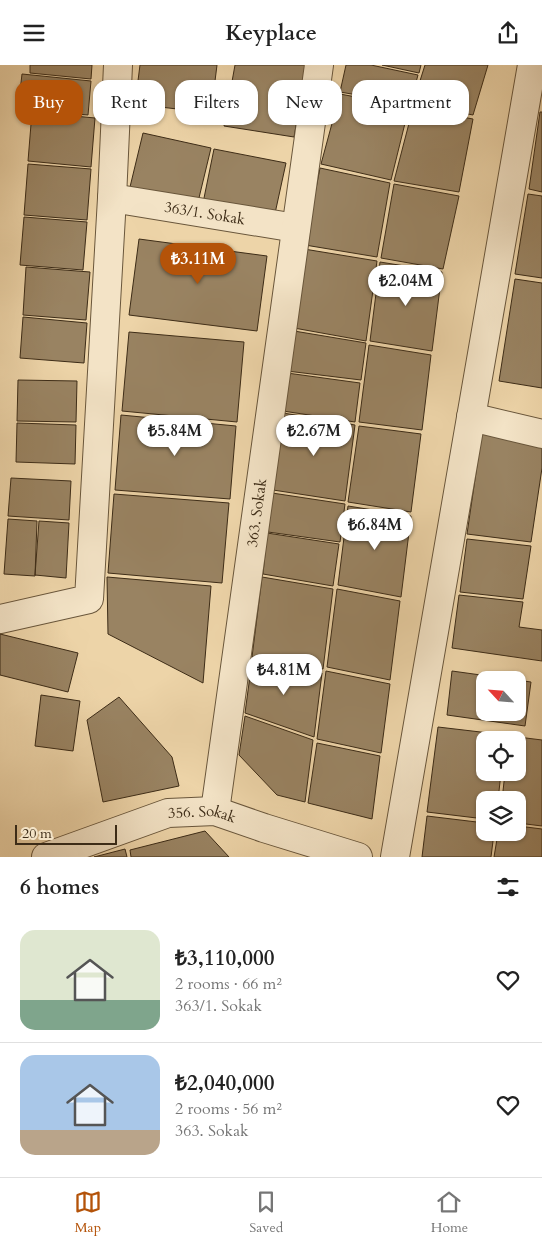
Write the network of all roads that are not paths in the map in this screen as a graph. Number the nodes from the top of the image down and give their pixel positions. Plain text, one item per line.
1 (118, 65) edge
2 (319, 65) edge
3 (532, 65) edge
4 (112, 198) junction
5 (296, 228) junction
6 (471, 417) junction
7 (542, 434) edge
8 (0, 619) edge
9 (215, 811) junction
10 (46, 857) edge
11 (358, 857) edge
12 (395, 857) edge

1 - 4 street
2 - 5 street, 363. Sokak
3 - 6 street
4 - 5 street, 363/1. Sokak
4 - 8 street
5 - 9 street, 363. Sokak
6 - 7 street
6 - 12 street
9 - 10 street, 356. Sokak
9 - 11 street, 356. Sokak

